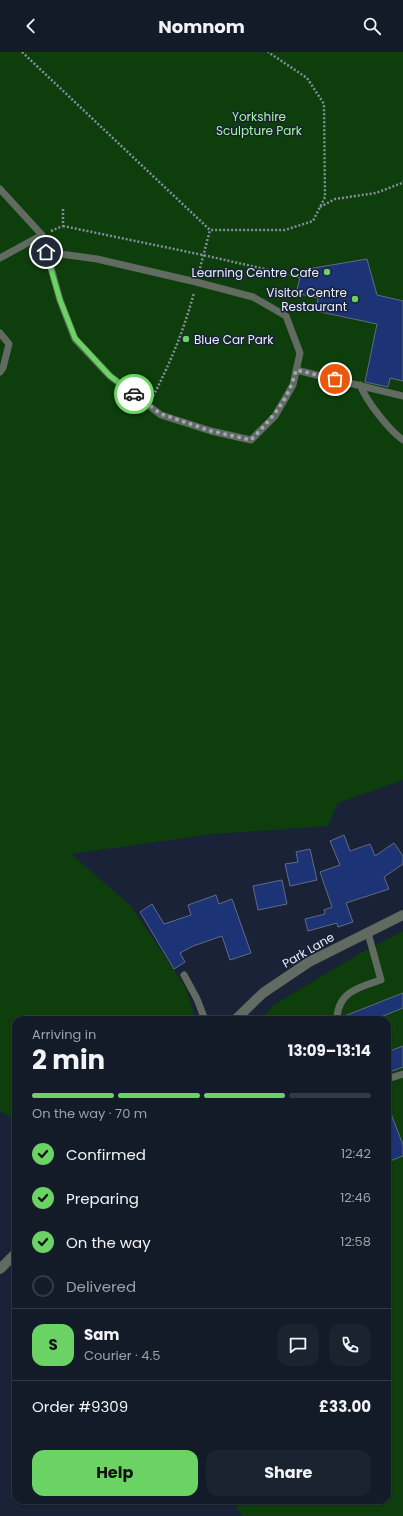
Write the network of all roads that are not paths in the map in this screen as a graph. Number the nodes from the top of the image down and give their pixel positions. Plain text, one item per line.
1 (0, 189) edge
2 (42, 235) junction
3 (46, 252) junction
4 (0, 258) edge
5 (0, 332) edge
6 (296, 370) junction
7 (0, 372) edge
8 (360, 385) junction
9 (403, 396) edge
10 (403, 440) edge
11 (403, 915) edge
12 (368, 932) junction
13 (184, 975) dead end
14 (203, 1016) edge
15 (239, 1016) edge
16 (338, 1016) edge
17 (403, 1074) edge
18 (391, 1078) edge
19 (12, 1256) edge
20 (1, 1266) edge

1 - 2 lane
2 - 3 lane
2 - 4 lane
3 - 6 lane
3 - 6 lane
5 - 7 lane
6 - 8 lane
8 - 9 lane
8 - 10 lane
11 - 12 street, Park Lane
12 - 15 street, Park Lane
12 - 16 lane
13 - 14 lane
17 - 18 lane
19 - 20 street

